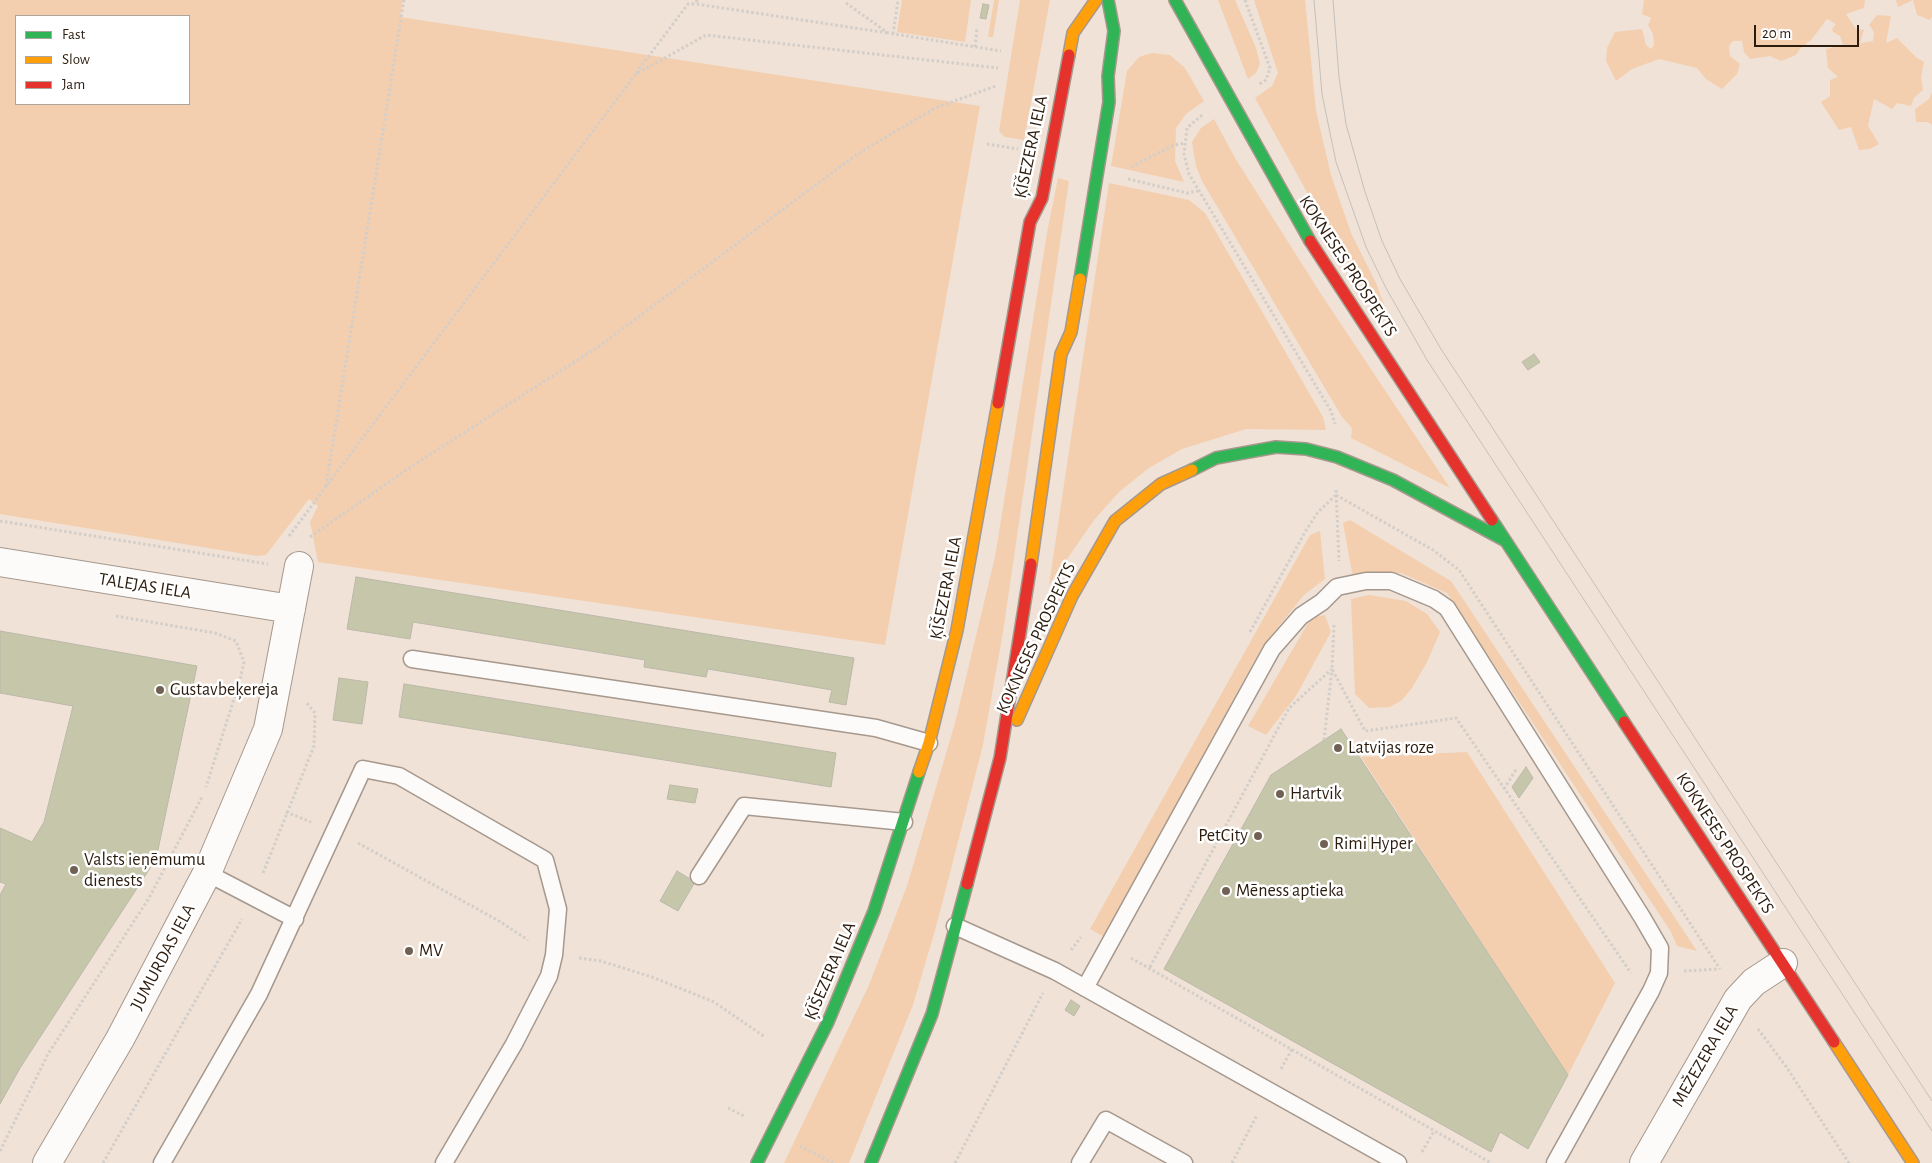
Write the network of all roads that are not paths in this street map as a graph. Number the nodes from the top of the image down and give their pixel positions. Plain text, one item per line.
1 (1096, 0) edge
2 (1108, 0) edge
3 (1175, 0) edge
4 (1507, 542) junction
5 (300, 555) road end
6 (0, 562) edge
7 (291, 609) junction
8 (412, 659) dead end
9 (929, 743) junction
10 (1000, 758) junction
11 (904, 822) junction
12 (207, 873) junction
13 (699, 876) dead end
14 (295, 920) junction
15 (955, 926) junction
16 (1783, 963) junction
17 (1085, 988) junction
18 (47, 1163) edge
19 (162, 1163) edge
20 (444, 1163) edge
21 (757, 1163) edge
22 (871, 1163) edge
23 (1080, 1163) edge
24 (1184, 1163) edge
25 (1398, 1163) edge
26 (1555, 1163) edge
27 (1644, 1163) edge
28 (1913, 1163) edge

1 - 9 street, ĶĪŠEZERA IELA
2 - 10 street
3 - 4 street, KOKNESES PROSPEKTS
4 - 10 street, KOKNESES PROSPEKTS
4 - 16 street, KOKNESES PROSPEKTS
5 - 7 street, JUMURDAS IELA
6 - 7 street, TALEJAS IELA
7 - 12 street, JUMURDAS IELA
8 - 9 lane
9 - 11 street, ĶĪŠEZERA IELA
10 - 15 street
11 - 13 lane
11 - 21 street, ĶĪŠEZERA IELA
12 - 14 lane
12 - 18 street, JUMURDAS IELA
14 - 19 lane
14 - 20 lane
15 - 17 lane
15 - 22 street
16 - 27 street, MEŽEZERA IELA
16 - 28 street, KOKNESES PROSPEKTS
17 - 25 lane
17 - 26 lane
23 - 24 lane

